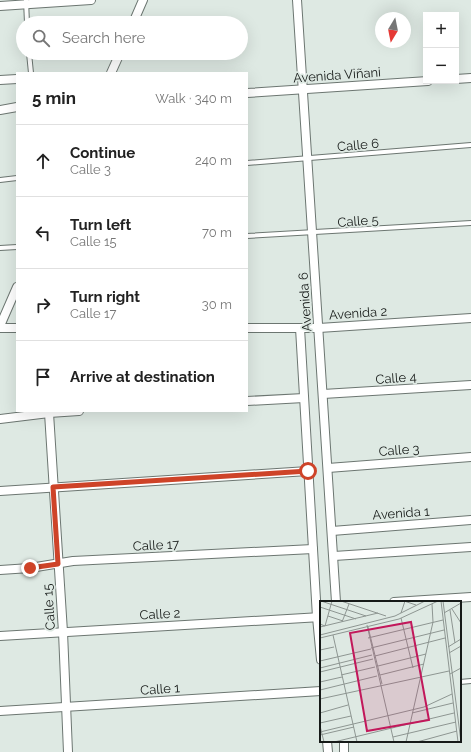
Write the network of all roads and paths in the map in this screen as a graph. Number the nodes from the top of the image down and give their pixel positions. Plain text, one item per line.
1 (91, 0) edge
2 (143, 0) edge
3 (297, 0) edge
4 (26, 2) edge
5 (0, 6) edge
6 (27, 16) edge
7 (136, 16) edge
8 (30, 60) edge
9 (117, 60) edge
10 (31, 72) edge
11 (111, 72) edge
12 (16, 78) edge
13 (471, 78) edge
14 (459, 79) edge
15 (0, 80) edge
16 (423, 81) edge
17 (303, 90) junction
18 (248, 93) edge
19 (16, 107) edge
20 (0, 110) edge
21 (471, 145) edge
22 (308, 159) junction
23 (248, 163) edge
24 (16, 178) edge
25 (0, 180) edge
26 (471, 224) edge
27 (313, 234) junction
28 (248, 236) edge
29 (16, 247) edge
30 (0, 248) edge
31 (16, 289) edge
32 (471, 318) edge
33 (0, 327) edge
34 (16, 328) edge
35 (248, 328) edge
36 (300, 328) junction
37 (319, 328) junction
38 (471, 385) edge
39 (323, 394) junction
40 (304, 398) junction
41 (248, 401) edge
42 (64, 412) edge
43 (49, 413) junction
44 (0, 419) edge
45 (471, 457) edge
46 (328, 468) junction
47 (308, 471) junction
48 (53, 487) junction
49 (0, 491) edge
50 (471, 520) edge
51 (332, 531) junction
52 (471, 547) edge
53 (313, 549) junction
54 (334, 556) junction
55 (58, 564) junction
56 (0, 570) edge
57 (471, 597) edge
58 (336, 601) edge
59 (409, 601) edge
60 (319, 617) edge
61 (63, 632) junction
62 (0, 636) edge
63 (320, 638) edge
64 (471, 681) edge
65 (461, 682) edge
66 (320, 691) edge
67 (65, 707) junction
68 (0, 711) edge
69 (327, 742) edge
70 (68, 752) edge
71 (328, 752) edge

1 - 4 street
2 - 7 street
3 - 17 street, Avenida 6
4 - 5 street
4 - 6 lane
8 - 10 lane
9 - 11 street
12 - 15 street
13 - 14 street
16 - 17 street, Avenida Viñani
17 - 18 street, Avenida Viñani
17 - 22 street, Avenida 6
19 - 20 street
21 - 22 lane, Calle 6
22 - 23 lane, Calle 6
22 - 27 street, Avenida 6
24 - 25 lane
26 - 27 lane, Calle 5
27 - 28 lane, Calle 5
27 - 37 street, Avenida 6
29 - 30 lane
31 - 33 street
32 - 37 street, Avenida 2
33 - 34 street
35 - 36 street, Avenida 2
36 - 37 street, Avenida 2
36 - 40 street, Avenida 6
37 - 39 street, Avenida 6
38 - 39 street, Calle 4
39 - 46 street, Avenida 6
40 - 41 street
40 - 47 street, Avenida 6
42 - 43 street
43 - 44 street
43 - 48 street, Calle 15
45 - 46 street, Calle 3
46 - 51 street, Avenida 6
47 - 48 street
47 - 53 street, Avenida 6
48 - 49 street
48 - 55 street, Calle 15
50 - 51 street, Avenida 1
51 - 54 street, Avenida 6
52 - 54 street
53 - 55 street, Calle 17
53 - 60 street, Avenida 6
54 - 58 street, Avenida 6
55 - 56 street, Calle 17
55 - 61 street, Calle 15
57 - 59 street
60 - 61 street, Calle 2
60 - 63 street, Avenida 6
61 - 62 street, Calle 2
61 - 67 street, Calle 15
64 - 65 lane
66 - 67 street, Calle 1
67 - 68 street, Calle 1
67 - 70 street, Calle 15
69 - 71 street

